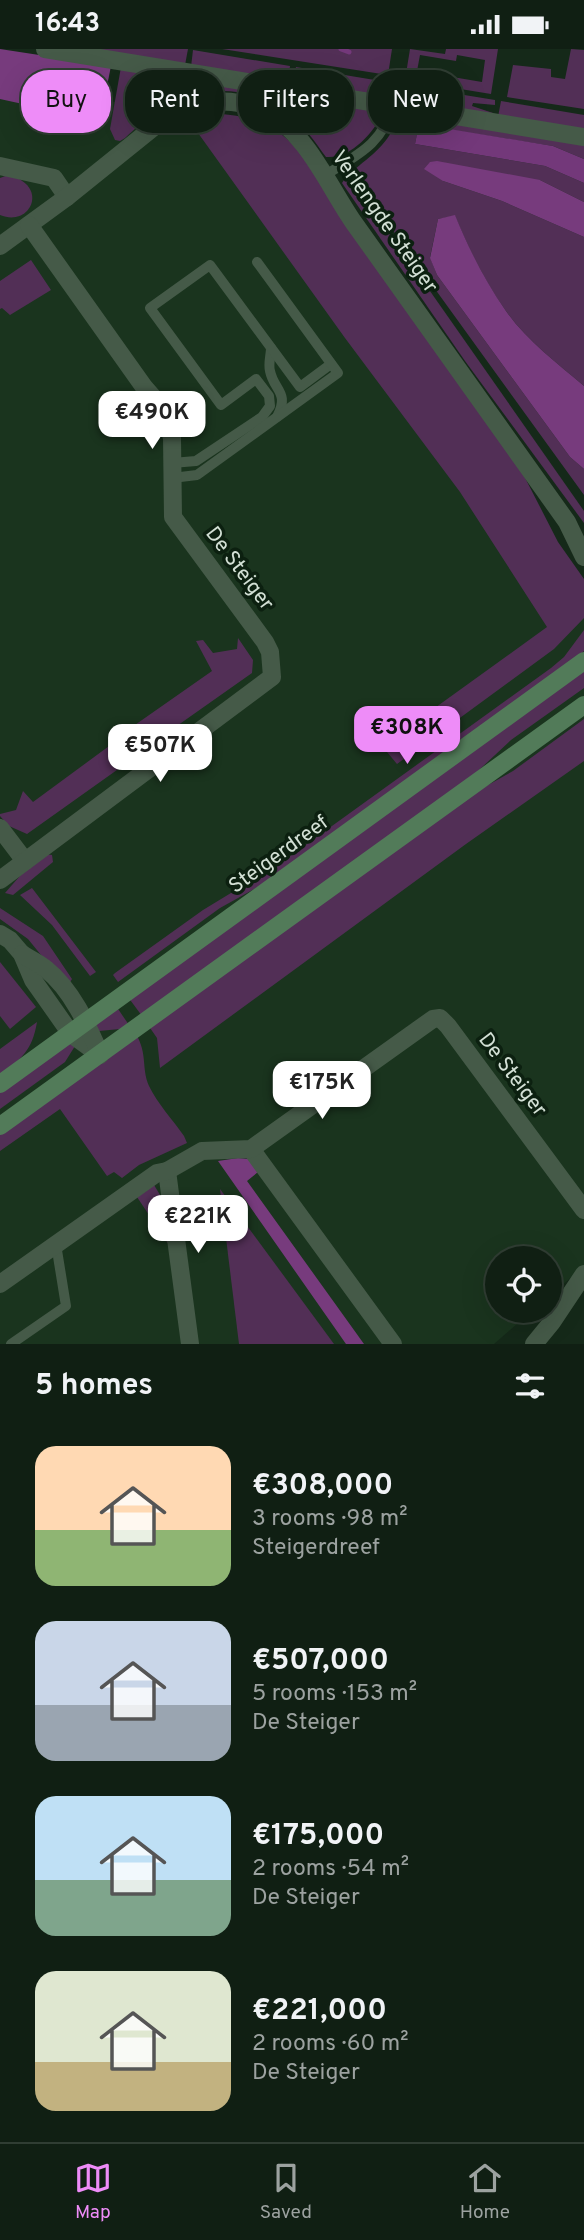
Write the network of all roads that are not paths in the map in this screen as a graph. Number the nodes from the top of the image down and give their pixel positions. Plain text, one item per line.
1 (45, 49) edge
2 (368, 102) edge
3 (463, 117) edge
4 (382, 133) edge
5 (584, 137) edge
6 (0, 166) edge
7 (324, 176) junction
8 (67, 197) junction
9 (29, 225) junction
10 (1, 243) edge
11 (257, 262) dead end
12 (271, 348) junction
13 (331, 364) junction
14 (277, 418) junction
15 (172, 470) junction
16 (567, 522) junction
17 (584, 537) edge
18 (584, 557) edge
19 (584, 661) edge
20 (584, 705) edge
21 (128, 739) dead end
22 (150, 768) junction
23 (0, 828) edge
24 (25, 861) junction
25 (0, 880) edge
26 (0, 934) edge
27 (22, 954) junction
28 (87, 1023) junction
29 (71, 1034) junction
30 (100, 1055) junction
31 (0, 1084) edge
32 (0, 1126) edge
33 (251, 1149) junction
34 (167, 1171) junction
35 (584, 1210) edge
36 (56, 1244) junction
37 (584, 1274) edge
38 (0, 1285) edge
39 (11, 1344) edge
40 (190, 1344) edge
41 (393, 1344) edge
42 (534, 1344) edge

1 - 2 street
3 - 5 street
4 - 7 lane
6 - 8 street
7 - 8 street, Verlengde Steiger
7 - 16 street, Verlengde Steiger
8 - 9 street
9 - 10 street
9 - 15 street, De Steiger
11 - 13 lane
12 - 13 lane
12 - 14 lane
12 - 15 lane
13 - 14 lane
14 - 15 lane
15 - 22 street, De Steiger
16 - 17 street, Verlengde Steiger
16 - 18 street, Verlengde Steiger
19 - 28 main road, Steigerdreef
20 - 30 main road
21 - 22 street
22 - 24 street, De Steiger
23 - 24 street
24 - 25 street, De Steiger
26 - 27 street
27 - 28 street
27 - 29 street
28 - 29 main road, Steigerdreef
28 - 30 street
29 - 30 street
29 - 31 main road, Steigerdreef
30 - 32 main road
33 - 34 street
33 - 35 street, De Steiger
33 - 41 street
34 - 36 street
34 - 40 street
36 - 38 street
36 - 39 lane
37 - 42 street

